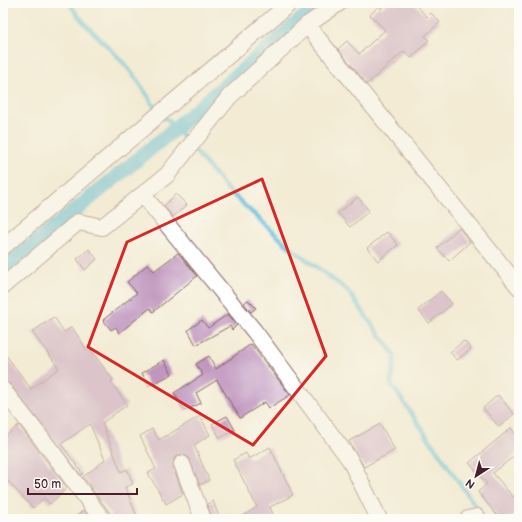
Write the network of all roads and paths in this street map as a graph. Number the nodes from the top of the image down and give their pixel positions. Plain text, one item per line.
1 (290, 3) edge
2 (339, 3) edge
3 (307, 25) junction
4 (142, 195) junction
5 (3, 247) edge
6 (3, 286) edge
7 (519, 287) edge
8 (3, 390) edge
9 (182, 464) dead end
10 (102, 519) edge
11 (203, 519) edge
12 (379, 519) edge
13 (468, 519) edge
14 (478, 519) edge

1 - 5 street
2 - 3 street
3 - 4 street
3 - 7 street
4 - 6 street
4 - 12 street
8 - 10 street
9 - 11 street
13 - 14 street

